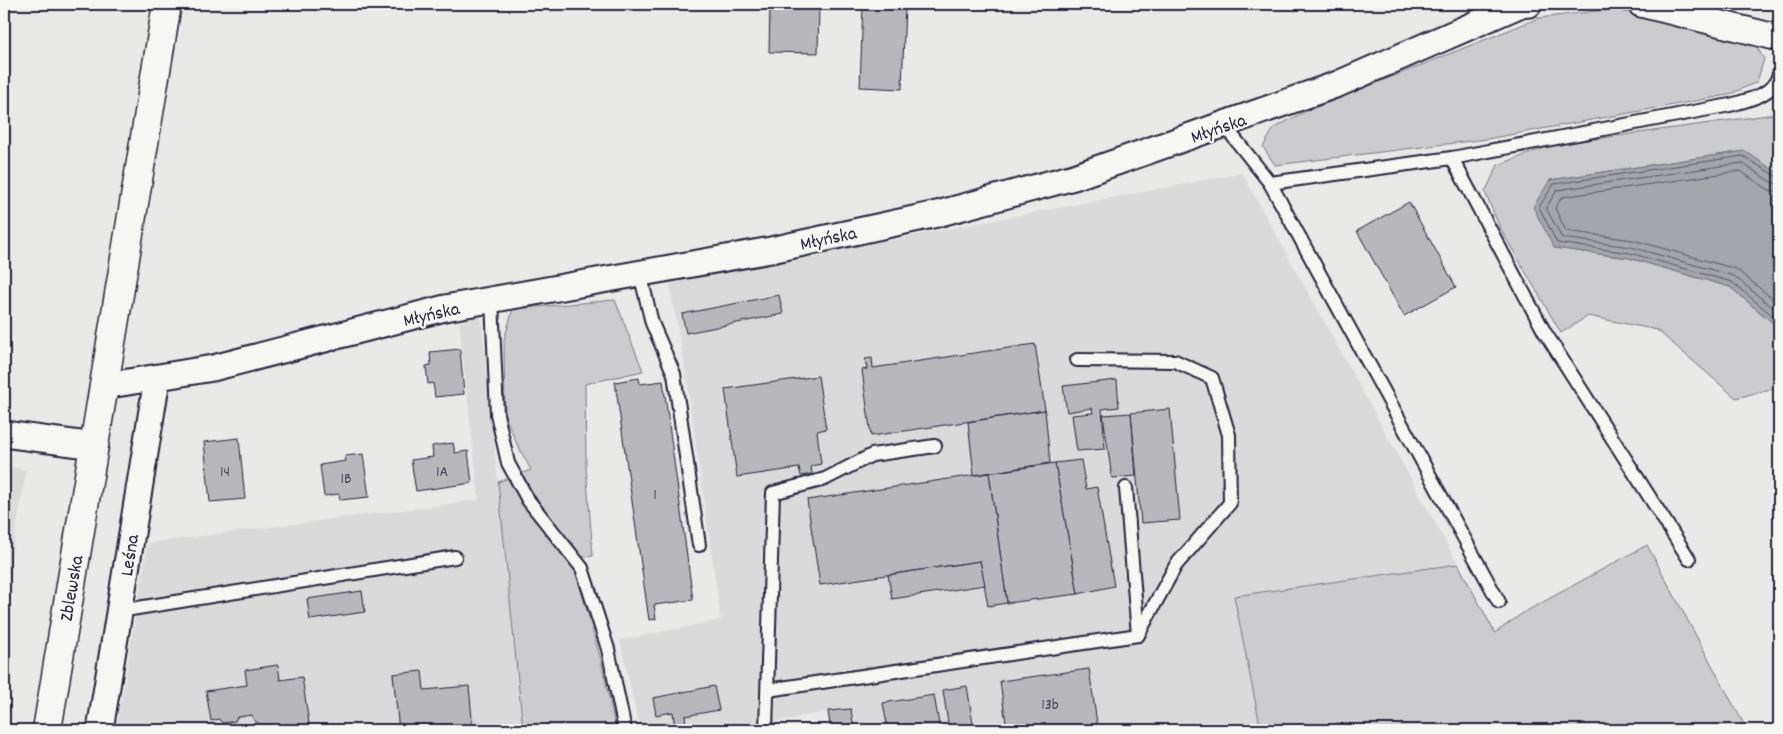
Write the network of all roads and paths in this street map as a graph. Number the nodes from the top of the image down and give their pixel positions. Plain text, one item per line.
1 (167, 4) edge
2 (1528, 4) edge
3 (1641, 4) edge
4 (1779, 38) edge
5 (1779, 74) edge
6 (1224, 125) junction
7 (1452, 158) junction
8 (1270, 183) junction
9 (640, 273) junction
10 (492, 300) junction
11 (1077, 360) dead end
12 (157, 379) junction
13 (104, 386) junction
14 (4, 434) edge
15 (95, 446) junction
16 (935, 446) dead end
17 (1126, 488) dead end
18 (699, 544) dead end
19 (455, 557) dead end
20 (1689, 559) dead end
21 (1499, 602) dead end
22 (119, 611) junction
23 (1138, 635) junction
24 (768, 690) junction
25 (46, 730) edge
26 (100, 730) edge
27 (626, 730) edge
28 (766, 730) edge

1 - 13 main road, Zblewska
2 - 6 street, Młyńska
3 - 4 street
5 - 7 lane
6 - 8 lane
6 - 9 street, Młyńska
7 - 8 lane
7 - 20 lane
8 - 21 lane
9 - 10 street, Młyńska
9 - 18 lane
10 - 12 street, Młyńska
10 - 27 lane
11 - 23 lane
12 - 13 street, Młyńska
12 - 22 street, Leśna
13 - 15 main road, Zblewska
14 - 15 street
15 - 25 main road, Zblewska
16 - 24 lane
17 - 23 lane
19 - 22 lane
22 - 26 street, Leśna
23 - 24 lane
24 - 28 lane

